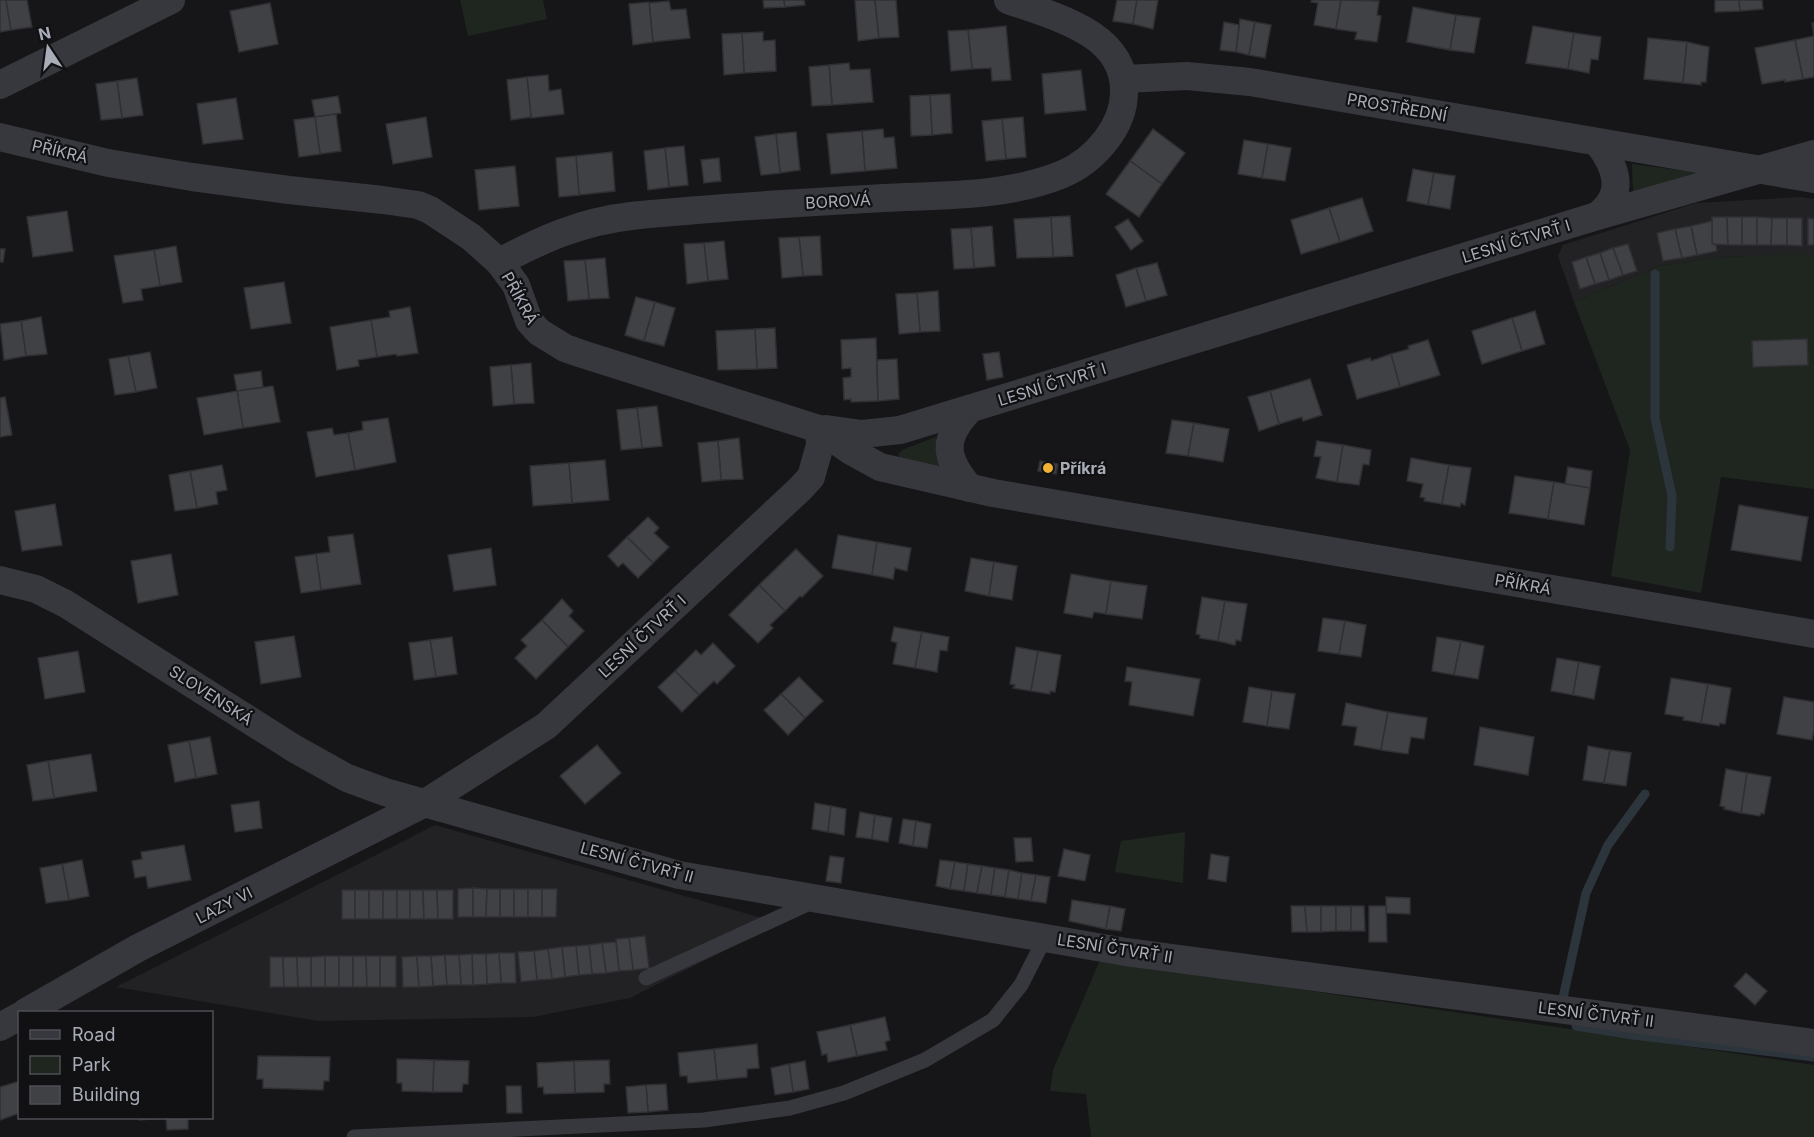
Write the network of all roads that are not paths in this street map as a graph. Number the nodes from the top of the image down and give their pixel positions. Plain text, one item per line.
1 (171, 0) edge
2 (1008, 0) edge
3 (1124, 79) junction
4 (0, 85) edge
5 (0, 138) edge
6 (1598, 142) junction
7 (1814, 154) edge
8 (1757, 170) junction
9 (1814, 179) edge
10 (1597, 216) junction
11 (499, 262) junction
12 (969, 410) junction
13 (819, 429) junction
14 (970, 488) junction
15 (0, 580) edge
16 (1814, 634) edge
17 (425, 803) junction
18 (819, 899) junction
19 (1045, 938) junction
20 (646, 978) dead end
21 (28, 1011) edge
22 (18, 1017) edge
23 (0, 1027) edge
24 (1814, 1043) edge
25 (354, 1137) edge

1 - 4 street
2 - 3 street
3 - 6 street, PROSTŘEDNÍ
3 - 11 street, BOROVÁ
5 - 11 street, PŘÍKRÁ
6 - 8 street, PROSTŘEDNÍ
6 - 10 street
7 - 8 street, LESNÍ ČTVRŤ I
8 - 9 street, PROSTŘEDNÍ
8 - 10 street, LESNÍ ČTVRŤ I
10 - 12 street, LESNÍ ČTVRŤ I
11 - 13 street, PŘÍKRÁ
12 - 13 street, LESNÍ ČTVRŤ I
12 - 14 street
13 - 14 street, PŘÍKRÁ
13 - 17 street, LESNÍ ČTVRŤ I
14 - 16 street, PŘÍKRÁ
15 - 17 street, SLOVENSKÁ
17 - 18 street, LESNÍ ČTVRŤ II
17 - 21 street, LAZY VI
18 - 19 street, LESNÍ ČTVRŤ II
18 - 20 lane
19 - 24 street, LESNÍ ČTVRŤ II
19 - 25 lane
22 - 23 street

